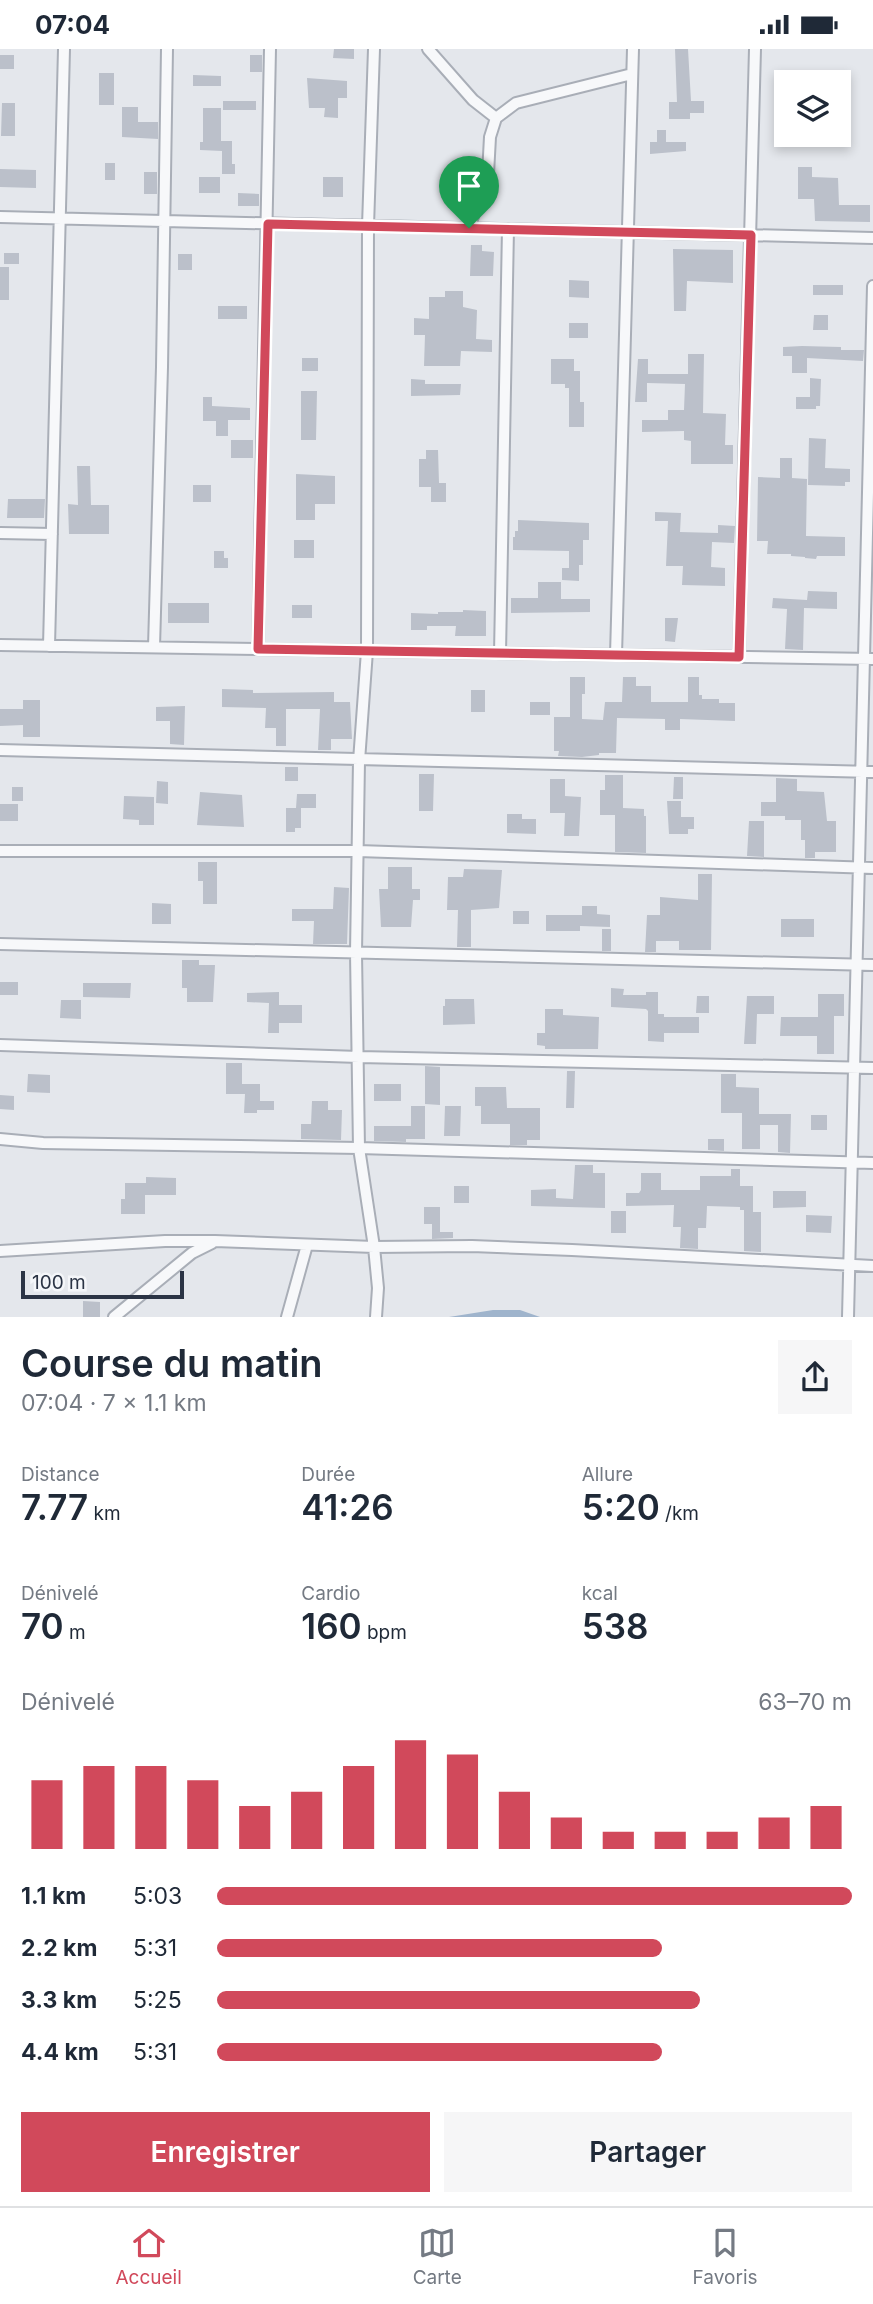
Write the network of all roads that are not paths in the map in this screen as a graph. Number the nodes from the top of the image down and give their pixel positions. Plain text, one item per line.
1 (64, 49) edge
2 (167, 49) edge
3 (270, 49) edge
4 (374, 49) edge
5 (428, 49) edge
6 (633, 49) edge
7 (755, 49) edge
8 (632, 74) junction
9 (496, 118) junction
10 (0, 217) edge
11 (60, 219) junction
12 (165, 221) junction
13 (268, 224) junction
14 (368, 226) junction
15 (469, 228) junction
16 (508, 229) junction
17 (628, 232) junction
18 (751, 235) junction
19 (873, 238) edge
20 (873, 286) edge
21 (0, 533) edge
22 (52, 534) junction
23 (0, 645) edge
24 (49, 646) junction
25 (154, 647) junction
26 (258, 649) junction
27 (367, 651) junction
28 (500, 653) junction
29 (616, 655) junction
30 (739, 657) junction
31 (868, 659) edge
32 (0, 750) edge
33 (359, 761) junction
34 (860, 772) junction
35 (873, 772) edge
36 (0, 851) edge
37 (358, 851) junction
38 (858, 867) junction
39 (873, 868) edge
40 (0, 944) edge
41 (356, 953) junction
42 (856, 964) junction
43 (873, 965) edge
44 (0, 1045) edge
45 (359, 1057) junction
46 (854, 1068) junction
47 (873, 1068) edge
48 (0, 1139) edge
49 (359, 1148) junction
50 (851, 1163) junction
51 (873, 1163) edge
52 (215, 1241) junction
53 (307, 1245) junction
54 (374, 1247) junction
55 (0, 1251) edge
56 (848, 1265) junction
57 (873, 1266) edge
58 (114, 1317) edge
59 (288, 1317) edge
60 (376, 1317) edge
61 (848, 1317) edge

1 - 11 street
2 - 12 street
3 - 13 street
4 - 14 street
5 - 9 street
6 - 8 street
7 - 18 street
8 - 9 street
8 - 17 street
9 - 15 street
10 - 11 street
11 - 12 street
11 - 22 street
12 - 13 street
12 - 25 street
13 - 14 street
13 - 26 street
14 - 15 street
14 - 27 street
15 - 16 street
16 - 17 street
16 - 28 street
17 - 18 street
17 - 29 street
18 - 19 street
18 - 30 street
20 - 31 street
21 - 22 street
22 - 24 street
23 - 24 street
24 - 25 street
25 - 26 street
26 - 27 street
27 - 28 street
27 - 33 street
28 - 29 street
29 - 30 street
30 - 31 street
31 - 34 street
32 - 33 street
33 - 34 street
33 - 37 street
34 - 35 street
34 - 38 street
36 - 37 street
37 - 38 street
37 - 41 street
38 - 39 street
38 - 42 street
40 - 41 street
41 - 42 street
41 - 45 street
42 - 43 street
42 - 46 street
44 - 45 street
45 - 46 street
45 - 49 street
46 - 47 street
46 - 50 street
48 - 49 street
49 - 50 street
49 - 54 street
50 - 51 street
50 - 56 street
52 - 53 street
52 - 55 street
52 - 58 street
53 - 54 street
53 - 59 street
54 - 56 street
54 - 60 street
56 - 57 street
56 - 61 street

